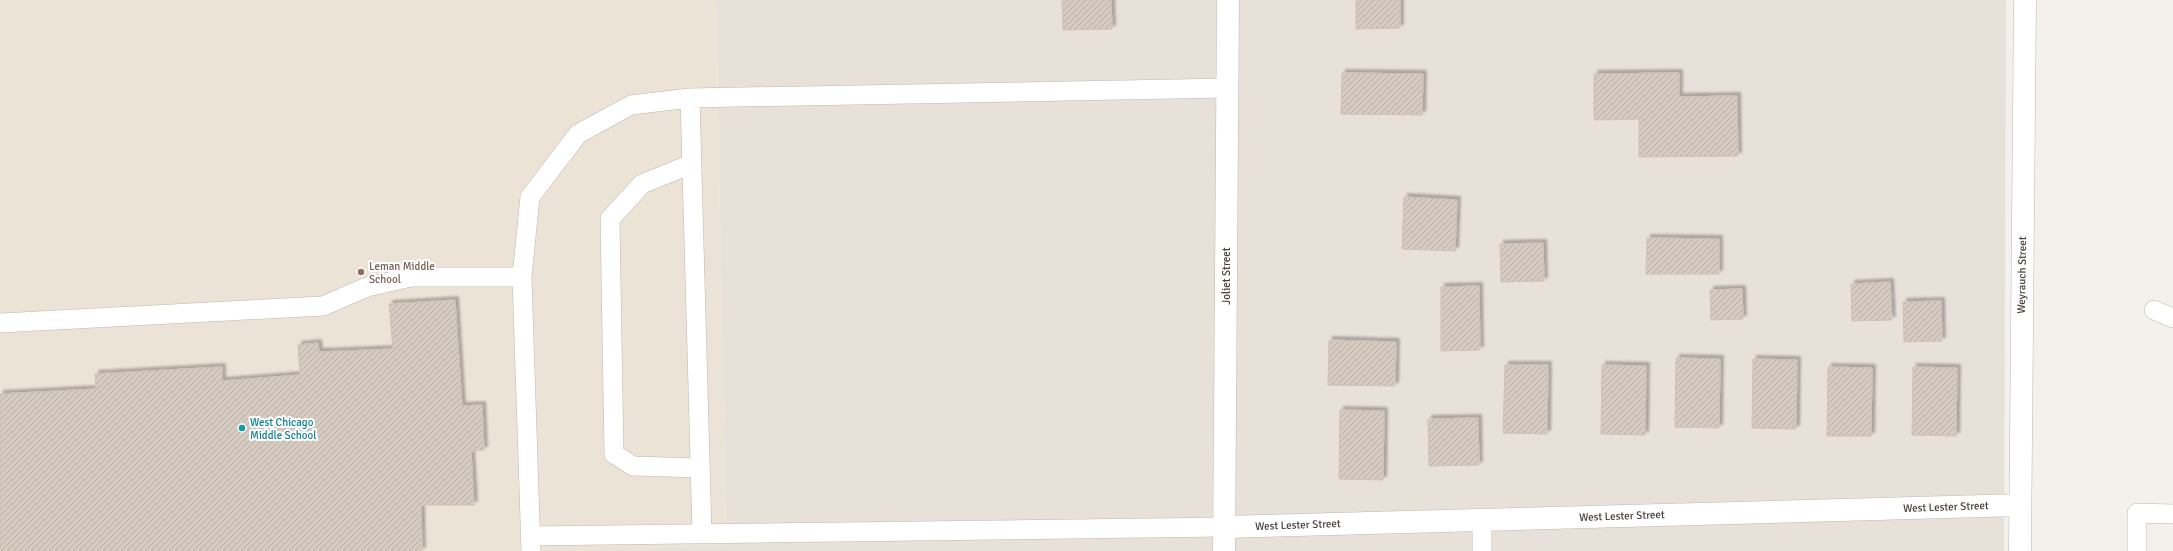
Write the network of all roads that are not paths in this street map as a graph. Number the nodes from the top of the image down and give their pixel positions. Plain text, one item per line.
1 (1228, 0) edge
2 (2025, 0) edge
3 (1227, 88) junction
4 (690, 98) junction
5 (691, 164) junction
6 (522, 277) junction
7 (2154, 310) dead end
8 (2173, 318) edge
9 (0, 323) edge
10 (700, 468) junction
11 (2020, 505) junction
12 (2173, 514) edge
13 (1482, 520) junction
14 (1224, 527) junction
15 (702, 533) junction
16 (531, 543) edge
17 (1224, 551) edge
18 (1482, 551) edge
19 (2020, 551) edge
20 (2137, 551) edge

1 - 3 street, Joliet Street
2 - 11 street, Weyrauch Street
3 - 4 lane
3 - 14 street, Joliet Street
4 - 5 lane
4 - 6 lane
5 - 10 lane
5 - 10 lane
6 - 9 lane
6 - 16 lane
7 - 8 lane
10 - 15 lane
11 - 13 street, West Lester Street
11 - 19 street, Weyrauch Street
12 - 20 lane
13 - 14 street, West Lester Street
13 - 18 lane
14 - 15 lane
14 - 17 street, Joliet Street
15 - 16 lane

